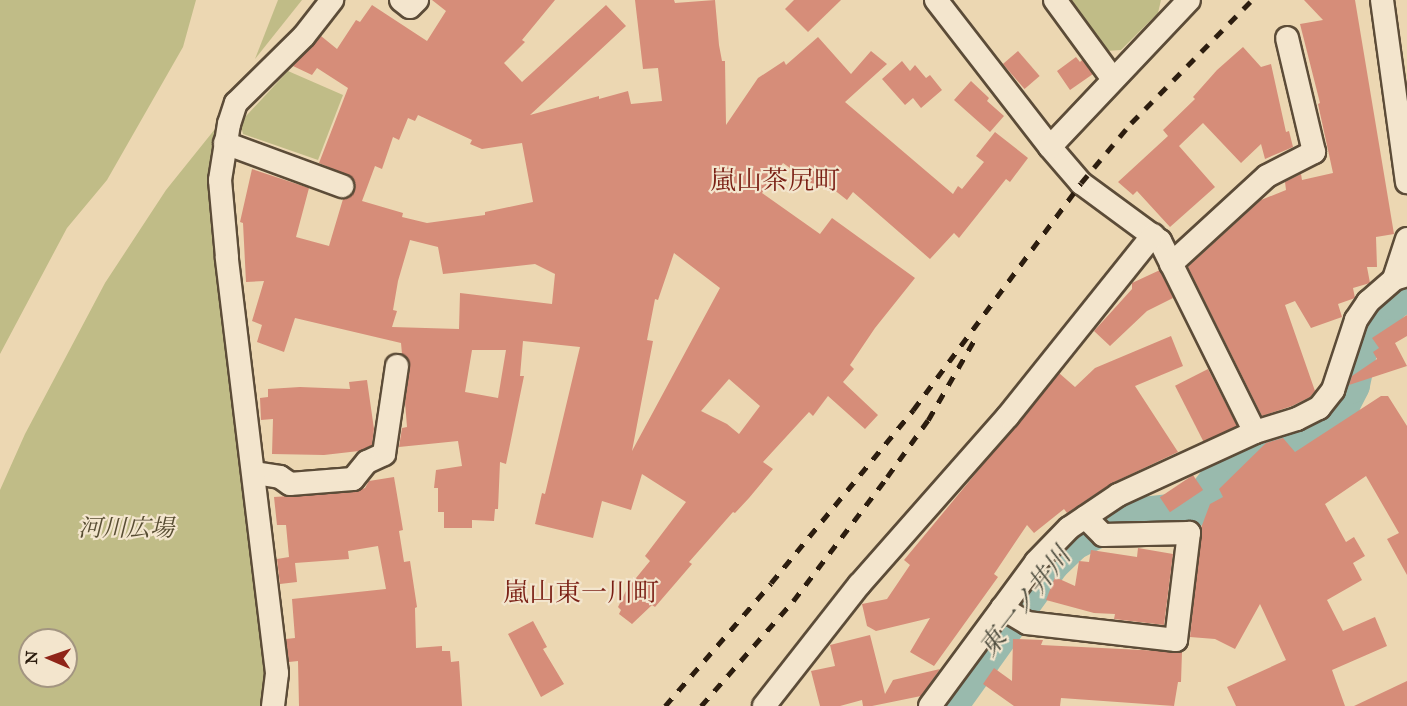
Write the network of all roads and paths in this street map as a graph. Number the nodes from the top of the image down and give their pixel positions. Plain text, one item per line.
1 (332, 0) edge
2 (401, 0) edge
3 (417, 0) edge
4 (936, 0) edge
5 (1055, 0) edge
6 (1382, 0) edge
7 (1183, 2) edge
8 (1287, 38) dead end
9 (1112, 78) junction
10 (225, 143) junction
11 (1050, 147) junction
12 (1407, 182) edge
13 (342, 186) dead end
14 (1153, 236) junction
15 (1407, 239) edge
16 (1171, 264) junction
17 (1400, 277) edge
18 (397, 366) dead end
19 (1255, 432) junction
20 (255, 473) junction
21 (1090, 523) junction
22 (1012, 614) junction
23 (273, 706) edge
24 (764, 706) edge
25 (930, 706) edge

1 - 10 street
2 - 3 street
4 - 11 street
5 - 9 street
6 - 12 street
7 - 9 street
8 - 16 street
9 - 11 street
10 - 13 street
10 - 20 street
11 - 14 street
14 - 16 street
14 - 24 street
15 - 17 street
16 - 19 street
17 - 19 street
18 - 20 street
19 - 21 street
20 - 23 street
21 - 22 street
21 - 22 street
22 - 25 street

